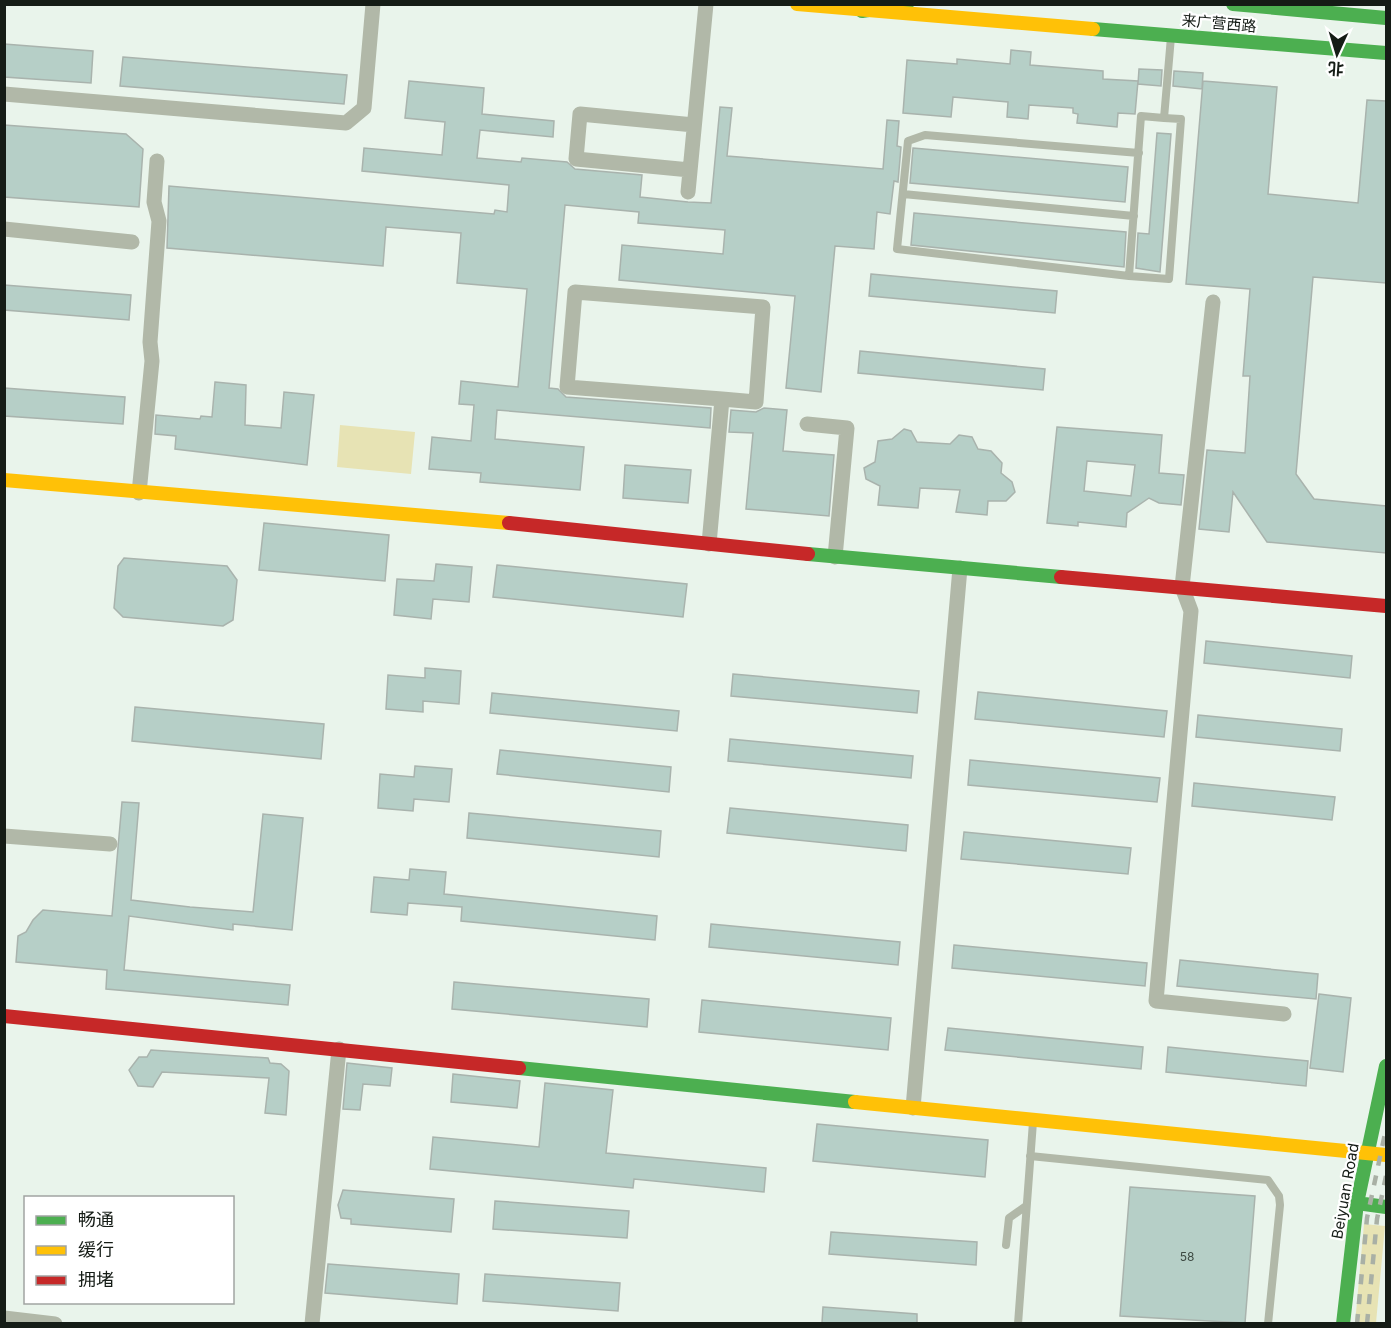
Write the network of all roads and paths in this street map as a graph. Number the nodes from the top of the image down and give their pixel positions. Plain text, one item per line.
1 (373, 4) edge
2 (706, 4) edge
3 (797, 4) edge
4 (907, 4) edge
5 (1233, 4) edge
6 (862, 11) junction
7 (1386, 18) edge
8 (1171, 36) junction
9 (1386, 53) edge
10 (4, 94) edge
11 (1164, 118) junction
12 (694, 125) junction
13 (1139, 153) junction
14 (158, 161) dead end
15 (690, 170) junction
16 (688, 192) dead end
17 (903, 194) junction
18 (1134, 216) junction
19 (4, 230) edge
20 (132, 242) dead end
21 (1129, 276) junction
22 (1213, 302) dead end
23 (722, 399) junction
24 (807, 424) dead end
25 (4, 480) edge
26 (139, 494) junction
27 (710, 544) junction
28 (835, 557) junction
29 (960, 568) junction
30 (1182, 587) junction
31 (1386, 606) edge
32 (4, 836) edge
33 (110, 844) dead end
34 (1284, 1014) dead end
35 (4, 1016) edge
36 (339, 1049) junction
37 (1386, 1066) edge
38 (1384, 1086) edge
39 (913, 1108) junction
40 (1033, 1120) junction
41 (1368, 1153) junction
42 (1386, 1155) edge
43 (1030, 1156) junction
44 (1357, 1203) junction
45 (1026, 1206) junction
46 (1386, 1207) edge
47 (1006, 1245) dead end
48 (4, 1318) edge
49 (56, 1323) edge
50 (312, 1323) edge
51 (1018, 1323) edge
52 (1268, 1323) edge
53 (1343, 1323) edge

1 - 10 street
2 - 12 street
3 - 6 main road, 来广营西路
4 - 6 main road
5 - 7 main road
6 - 8 main road, 来广营西路
8 - 9 main road, 来广营西路
8 - 11 lane
11 - 13 lane
11 - 21 lane
12 - 15 street
12 - 15 street
13 - 17 lane
13 - 18 lane
14 - 26 street
15 - 16 street
17 - 18 lane
17 - 21 lane
18 - 21 lane
19 - 20 street
22 - 30 street
23 - 23 street
23 - 27 street
24 - 28 street
25 - 26 main road
26 - 27 main road
27 - 28 main road
28 - 29 main road
29 - 30 main road
29 - 39 street
30 - 31 main road
30 - 34 street
32 - 33 street
35 - 36 main road
36 - 39 main road
36 - 50 street
37 - 38 main road, Beiyuan Road
38 - 41 main road, Beiyuan Road
39 - 40 main road
40 - 41 main road
40 - 43 lane
41 - 42 main road
41 - 44 main road, Beiyuan Road
43 - 45 lane
43 - 52 lane
44 - 46 main road
44 - 53 main road, Beiyuan Road
45 - 47 lane
45 - 51 lane
48 - 49 street

